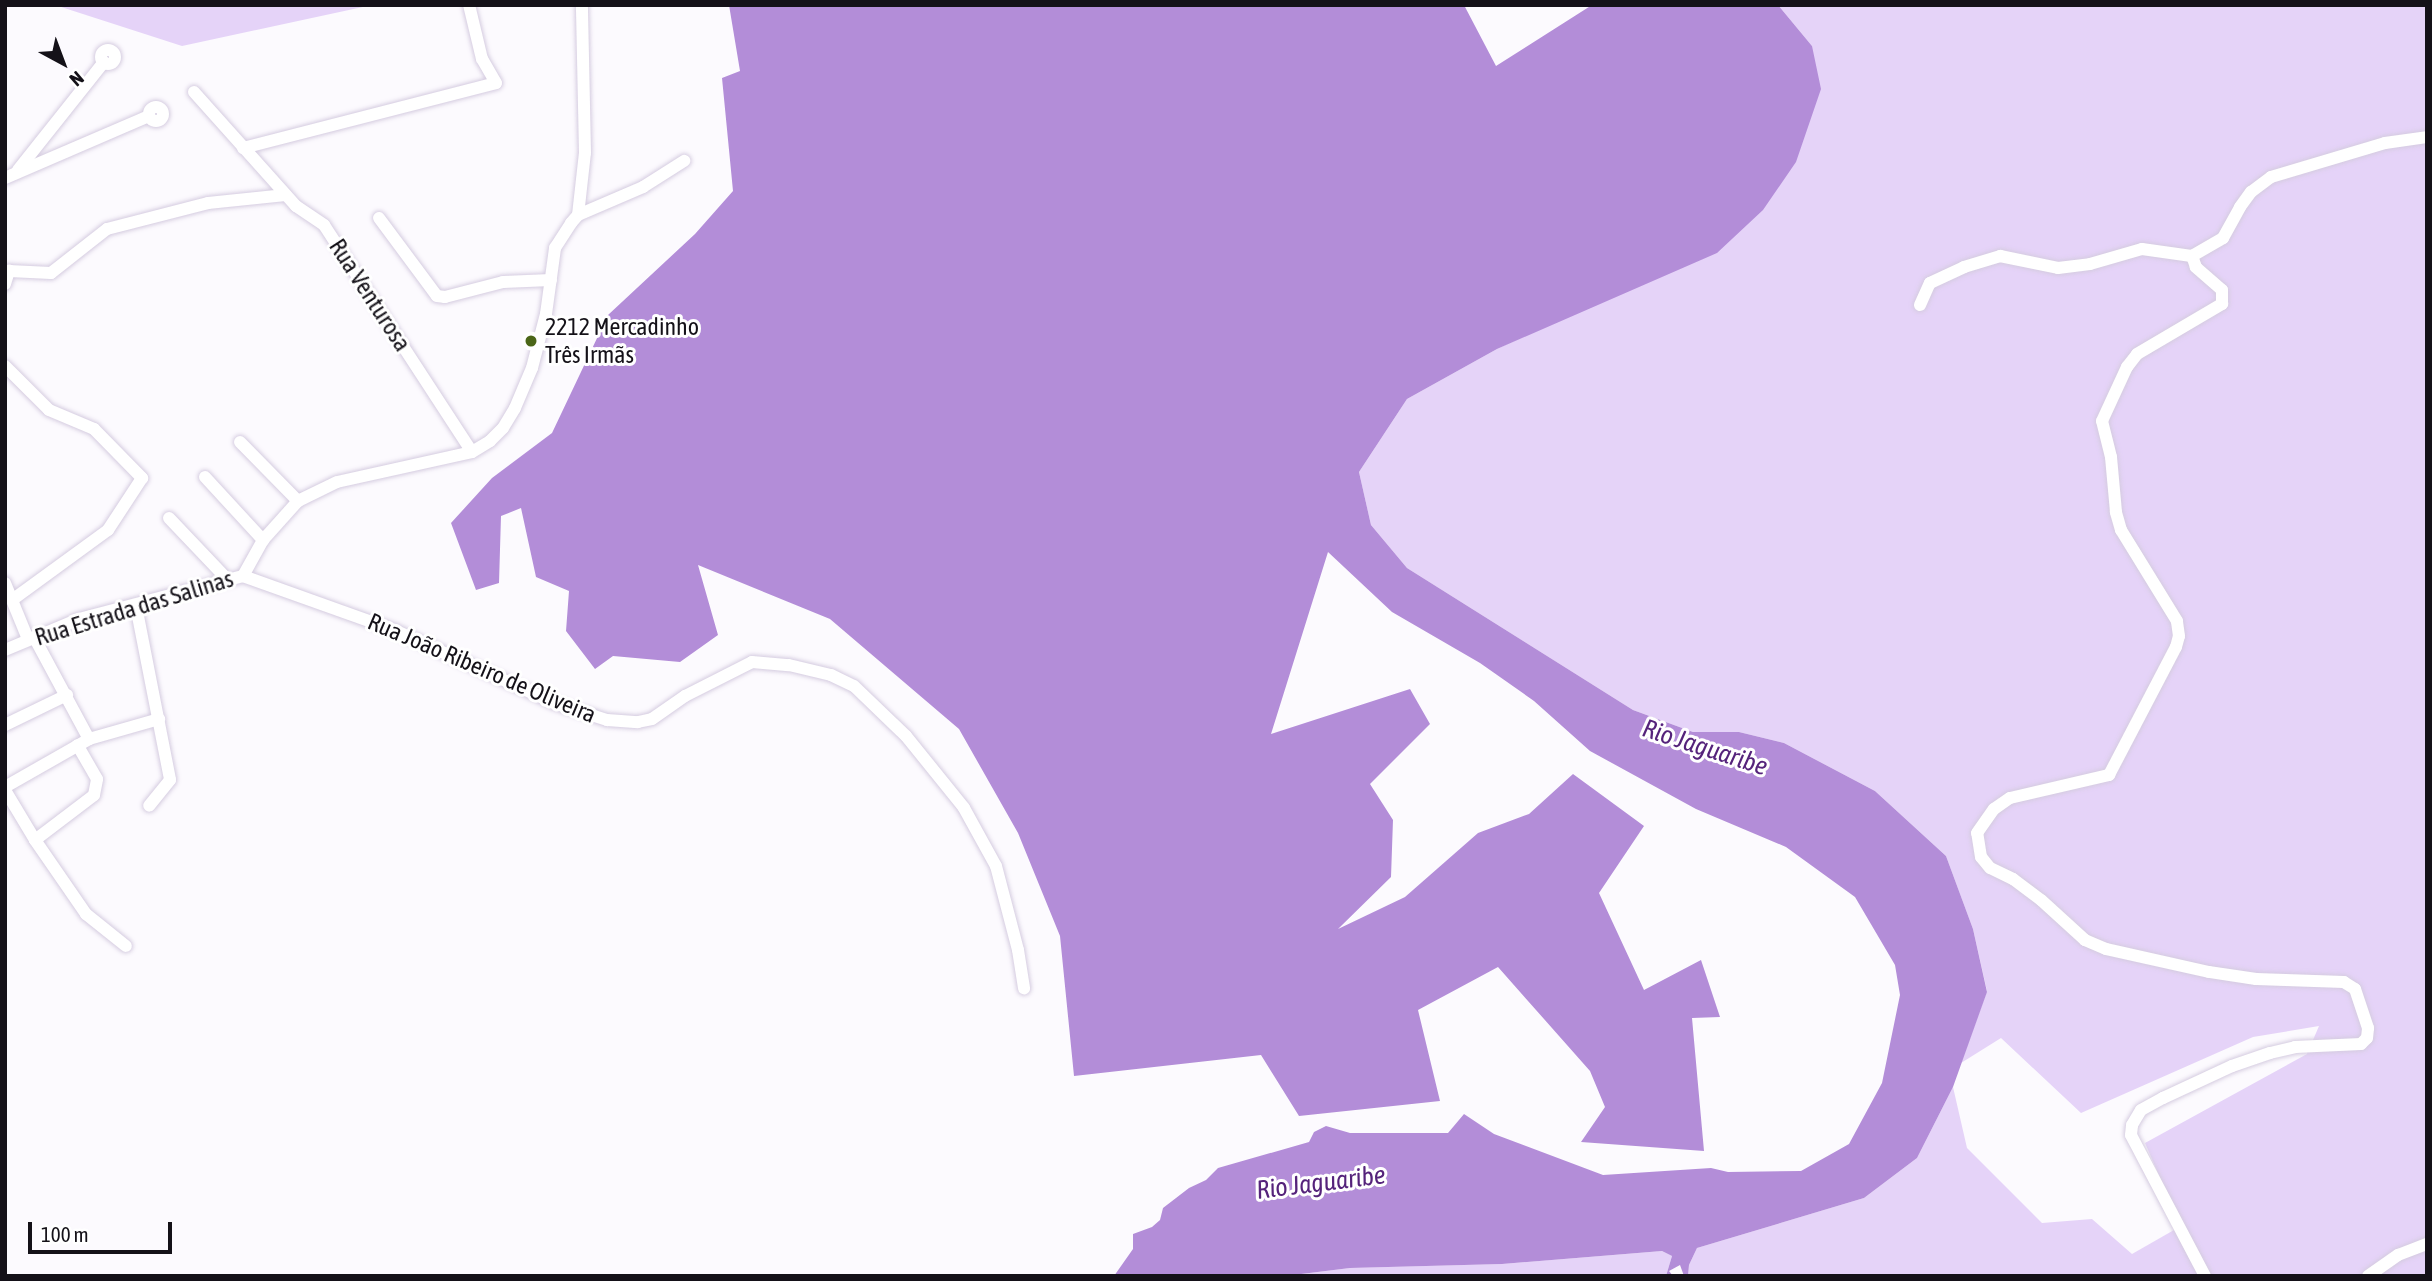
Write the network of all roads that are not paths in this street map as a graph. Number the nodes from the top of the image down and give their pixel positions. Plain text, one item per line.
1 (469, 5) edge
2 (582, 5) edge
3 (104, 62) dead end
4 (194, 92) dead end
5 (149, 116) dead end
6 (2427, 137) edge
7 (243, 148) junction
8 (684, 161) dead end
9 (10, 175) edge
10 (286, 195) junction
11 (578, 215) junction
12 (379, 218) dead end
13 (2192, 256) junction
14 (551, 280) junction
15 (5, 284) edge
16 (1920, 305) dead end
17 (5, 366) edge
18 (240, 442) dead end
19 (472, 452) junction
20 (205, 477) dead end
21 (298, 501) junction
22 (169, 518) dead end
23 (263, 540) junction
24 (243, 576) junction
25 (228, 580) junction
26 (5, 583) edge
27 (12, 600) junction
28 (136, 606) junction
29 (31, 638) junction
30 (5, 650) edge
31 (66, 695) junction
32 (159, 719) junction
33 (5, 726) edge
34 (83, 742) junction
35 (5, 788) edge
36 (149, 806) dead end
37 (35, 840) junction
38 (126, 946) dead end
39 (1024, 989) dead end
40 (2427, 1244) edge
41 (2206, 1276) edge
42 (2368, 1276) edge

1 - 7 street
2 - 11 street
3 - 9 street
4 - 7 street, Rua Venturosa
5 - 9 street
6 - 13 street
7 - 10 street, Rua Venturosa
8 - 11 street, Rua Estrada das Salinas
10 - 15 street
10 - 19 street, Rua Venturosa
11 - 14 street, Rua Estrada das Salinas
12 - 14 street
13 - 16 street
13 - 41 street
14 - 19 street, Rua Estrada das Salinas
17 - 27 street
18 - 21 street
19 - 21 street, Rua Estrada das Salinas
20 - 23 street
21 - 23 street, Rua Estrada das Salinas
22 - 25 street
23 - 24 street, Rua Estrada das Salinas
24 - 25 street, Rua Estrada das Salinas
24 - 39 street, Rua João Ribeiro de Oliveira
25 - 28 street, Rua Estrada das Salinas
26 - 27 street
27 - 29 street
28 - 29 street, Rua Estrada das Salinas
28 - 32 street
29 - 30 street, Rua Estrada das Salinas
29 - 31 street
31 - 33 street
31 - 34 street
32 - 34 street
32 - 36 street
34 - 35 street
34 - 37 street
35 - 37 street
37 - 38 street
40 - 42 street

